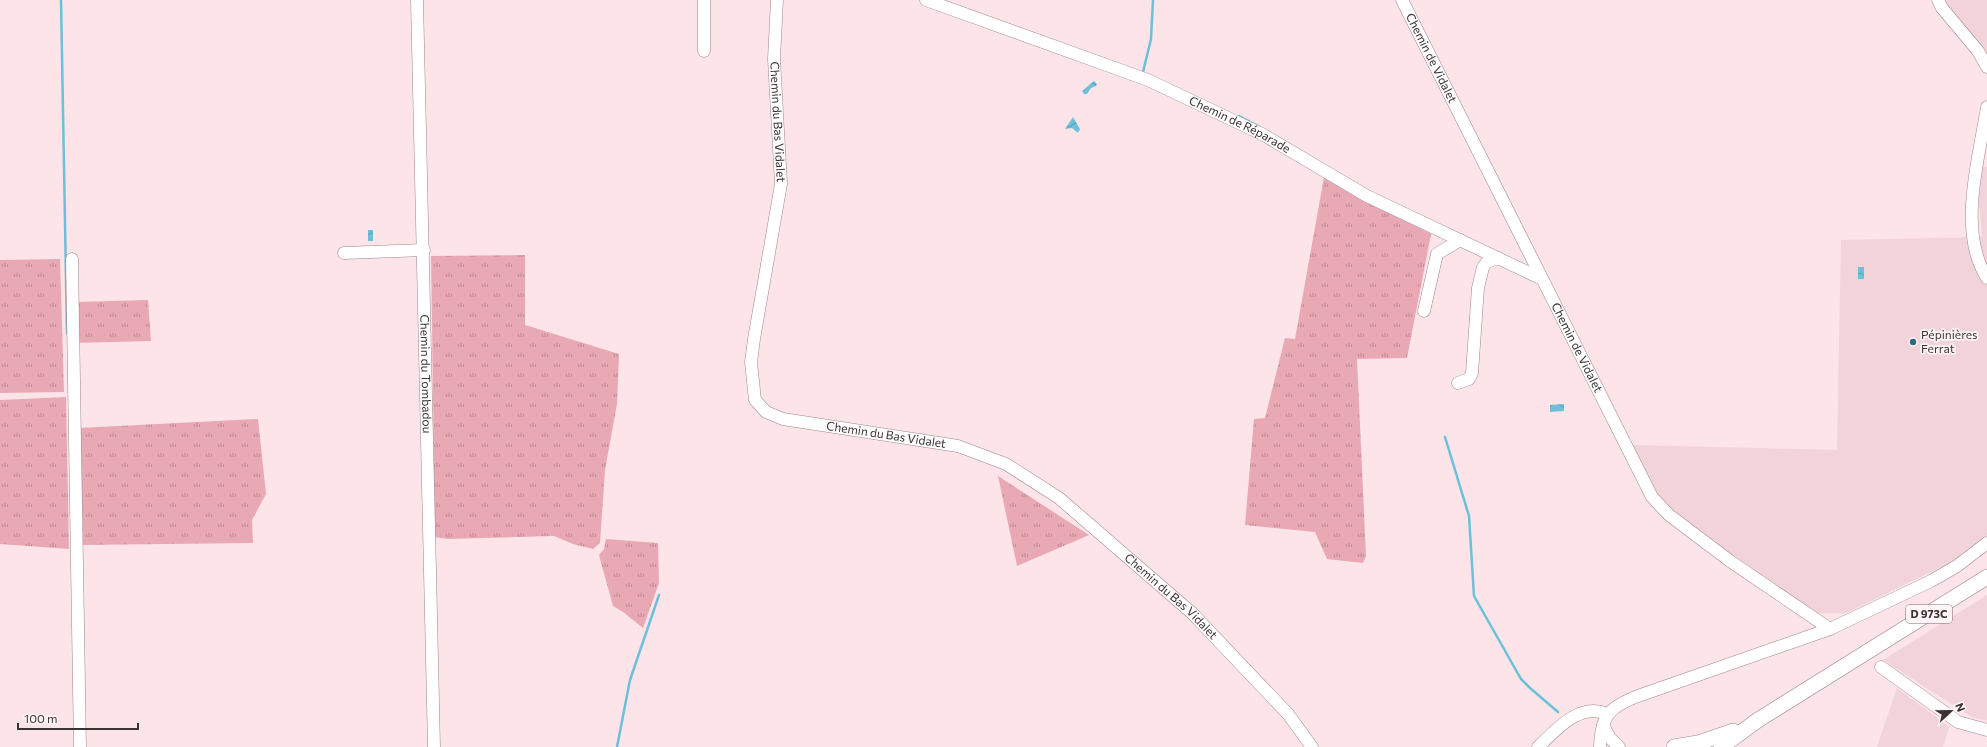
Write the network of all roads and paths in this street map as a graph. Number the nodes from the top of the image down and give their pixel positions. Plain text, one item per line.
1 (417, 0) edge
2 (704, 0) edge
3 (777, 0) edge
4 (926, 0) edge
5 (1402, 0) edge
6 (1938, 0) edge
7 (704, 51) dead end
8 (1987, 67) edge
9 (1987, 106) edge
10 (1460, 240) junction
11 (424, 250) junction
12 (344, 253) dead end
13 (1498, 258) junction
14 (72, 259) dead end
15 (1987, 278) edge
16 (1542, 279) junction
17 (1424, 311) dead end
18 (1458, 383) dead end
19 (1987, 543) edge
20 (1987, 576) edge
21 (1830, 629) junction
22 (1881, 667) dead end
23 (1605, 720) junction
24 (1758, 720) junction
25 (1987, 730) edge
26 (80, 747) edge
27 (434, 747) edge
28 (1312, 747) edge
29 (1538, 747) edge
30 (1600, 747) edge
31 (1619, 747) edge
32 (1674, 747) edge
33 (1721, 747) edge

1 - 11 street, Chemin du Tombadou
2 - 7 street
3 - 28 street, Chemin du Bas Vidalet
4 - 10 street, Chemin de Réparade
5 - 16 street, Chemin de Vidalet
6 - 8 street
9 - 15 street
10 - 13 street, Chemin de Réparade
10 - 17 street
11 - 12 street
11 - 27 street, Chemin du Tombadou
13 - 16 street, Chemin de Réparade
13 - 18 street
14 - 26 street
16 - 21 street, Chemin de Vidalet
19 - 21 street
20 - 24 main road, D 973C
21 - 23 street
22 - 25 street
23 - 29 street
23 - 30 street
23 - 31 street
24 - 32 main road, D 973C
24 - 33 main road, D 973C

